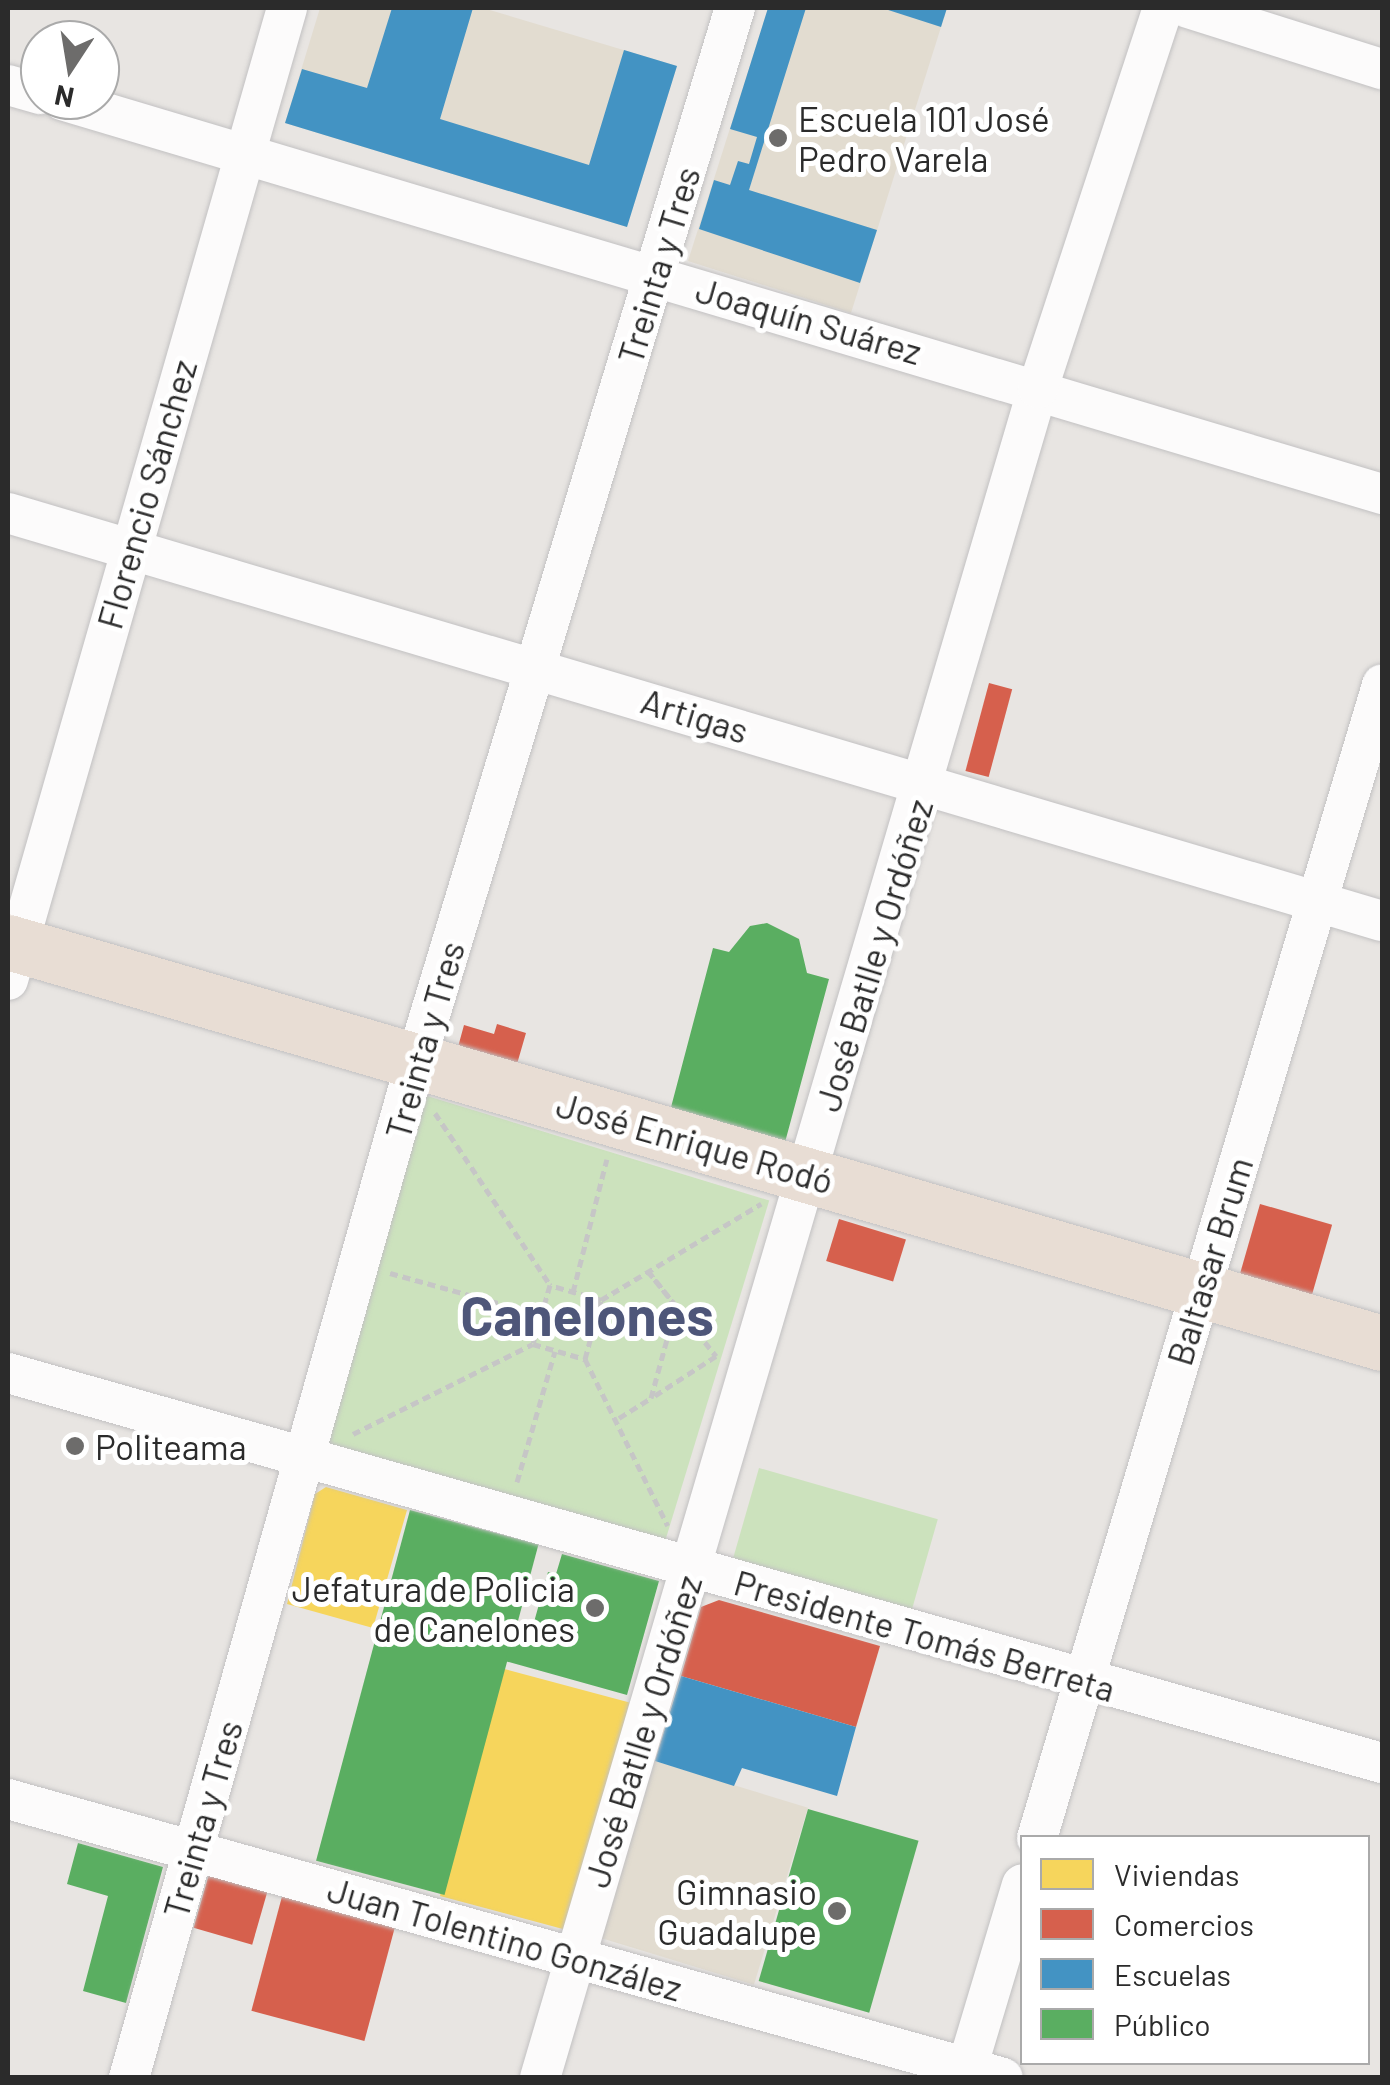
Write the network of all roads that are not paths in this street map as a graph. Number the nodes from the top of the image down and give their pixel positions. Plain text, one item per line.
1 (287, 8) edge
2 (735, 8) edge
3 (1162, 8) edge
4 (1188, 8) edge
5 (1382, 69) edge
6 (120, 116) edge
7 (245, 152) junction
8 (655, 275) junction
9 (1038, 388) junction
10 (1382, 494) edge
11 (8, 513) edge
12 (130, 548) junction
13 (534, 668) junction
14 (1382, 685) edge
15 (924, 784) junction
16 (1317, 901) junction
17 (1382, 921) edge
18 (11, 956) edge
19 (416, 1061) junction
20 (788, 1186) junction
21 (1202, 1288) junction
22 (1382, 1343) edge
23 (8, 1373) edge
24 (308, 1460) junction
25 (690, 1569) junction
26 (1084, 1680) junction
27 (1382, 1763) edge
28 (8, 1799) edge
29 (1038, 1835) edge
30 (192, 1850) junction
31 (1020, 1894) edge
32 (574, 1957) junction
33 (978, 2074) edge
34 (129, 2078) edge
35 (540, 2078) edge

1 - 7 street, Florencio Sánchez
2 - 8 street, Treinta y Tres
3 - 9 street, José Batlle y Ordóñez
4 - 5 street
6 - 7 street, Joaquín Suárez
7 - 8 street, Joaquín Suárez
7 - 12 street, Florencio Sánchez
8 - 9 street, Joaquín Suárez
8 - 13 street, Treinta y Tres
9 - 10 street, Joaquín Suárez
9 - 15 street, José Batlle y Ordóñez
11 - 12 street, Artigas
12 - 13 street, Artigas
12 - 18 street, Florencio Sánchez
13 - 15 street, Artigas
13 - 19 street, Treinta y Tres
14 - 16 street, Baltasar Brum
15 - 16 street, Artigas
15 - 20 street, José Batlle y Ordóñez
16 - 17 street, Artigas
16 - 21 street, Baltasar Brum
18 - 19 highway, José Enrique Rodó
19 - 20 highway, José Enrique Rodó
19 - 24 street, Treinta y Tres
20 - 21 highway, José Enrique Rodó
20 - 25 street, José Batlle y Ordóñez
21 - 22 highway, José Enrique Rodó
21 - 26 street, Baltasar Brum
23 - 24 street, Presidente Tomás Berreta
24 - 25 street, Presidente Tomás Berreta
24 - 30 street, Treinta y Tres
25 - 26 street, Presidente Tomás Berreta
25 - 32 street, José Batlle y Ordóñez
26 - 27 street, Presidente Tomás Berreta
26 - 29 street, Baltasar Brum
28 - 30 street, Juan Tolentino González
30 - 32 street, Juan Tolentino González
30 - 34 street, Treinta y Tres
31 - 33 street
32 - 33 street, Juan Tolentino González
32 - 35 street, José Batlle y Ordóñez

